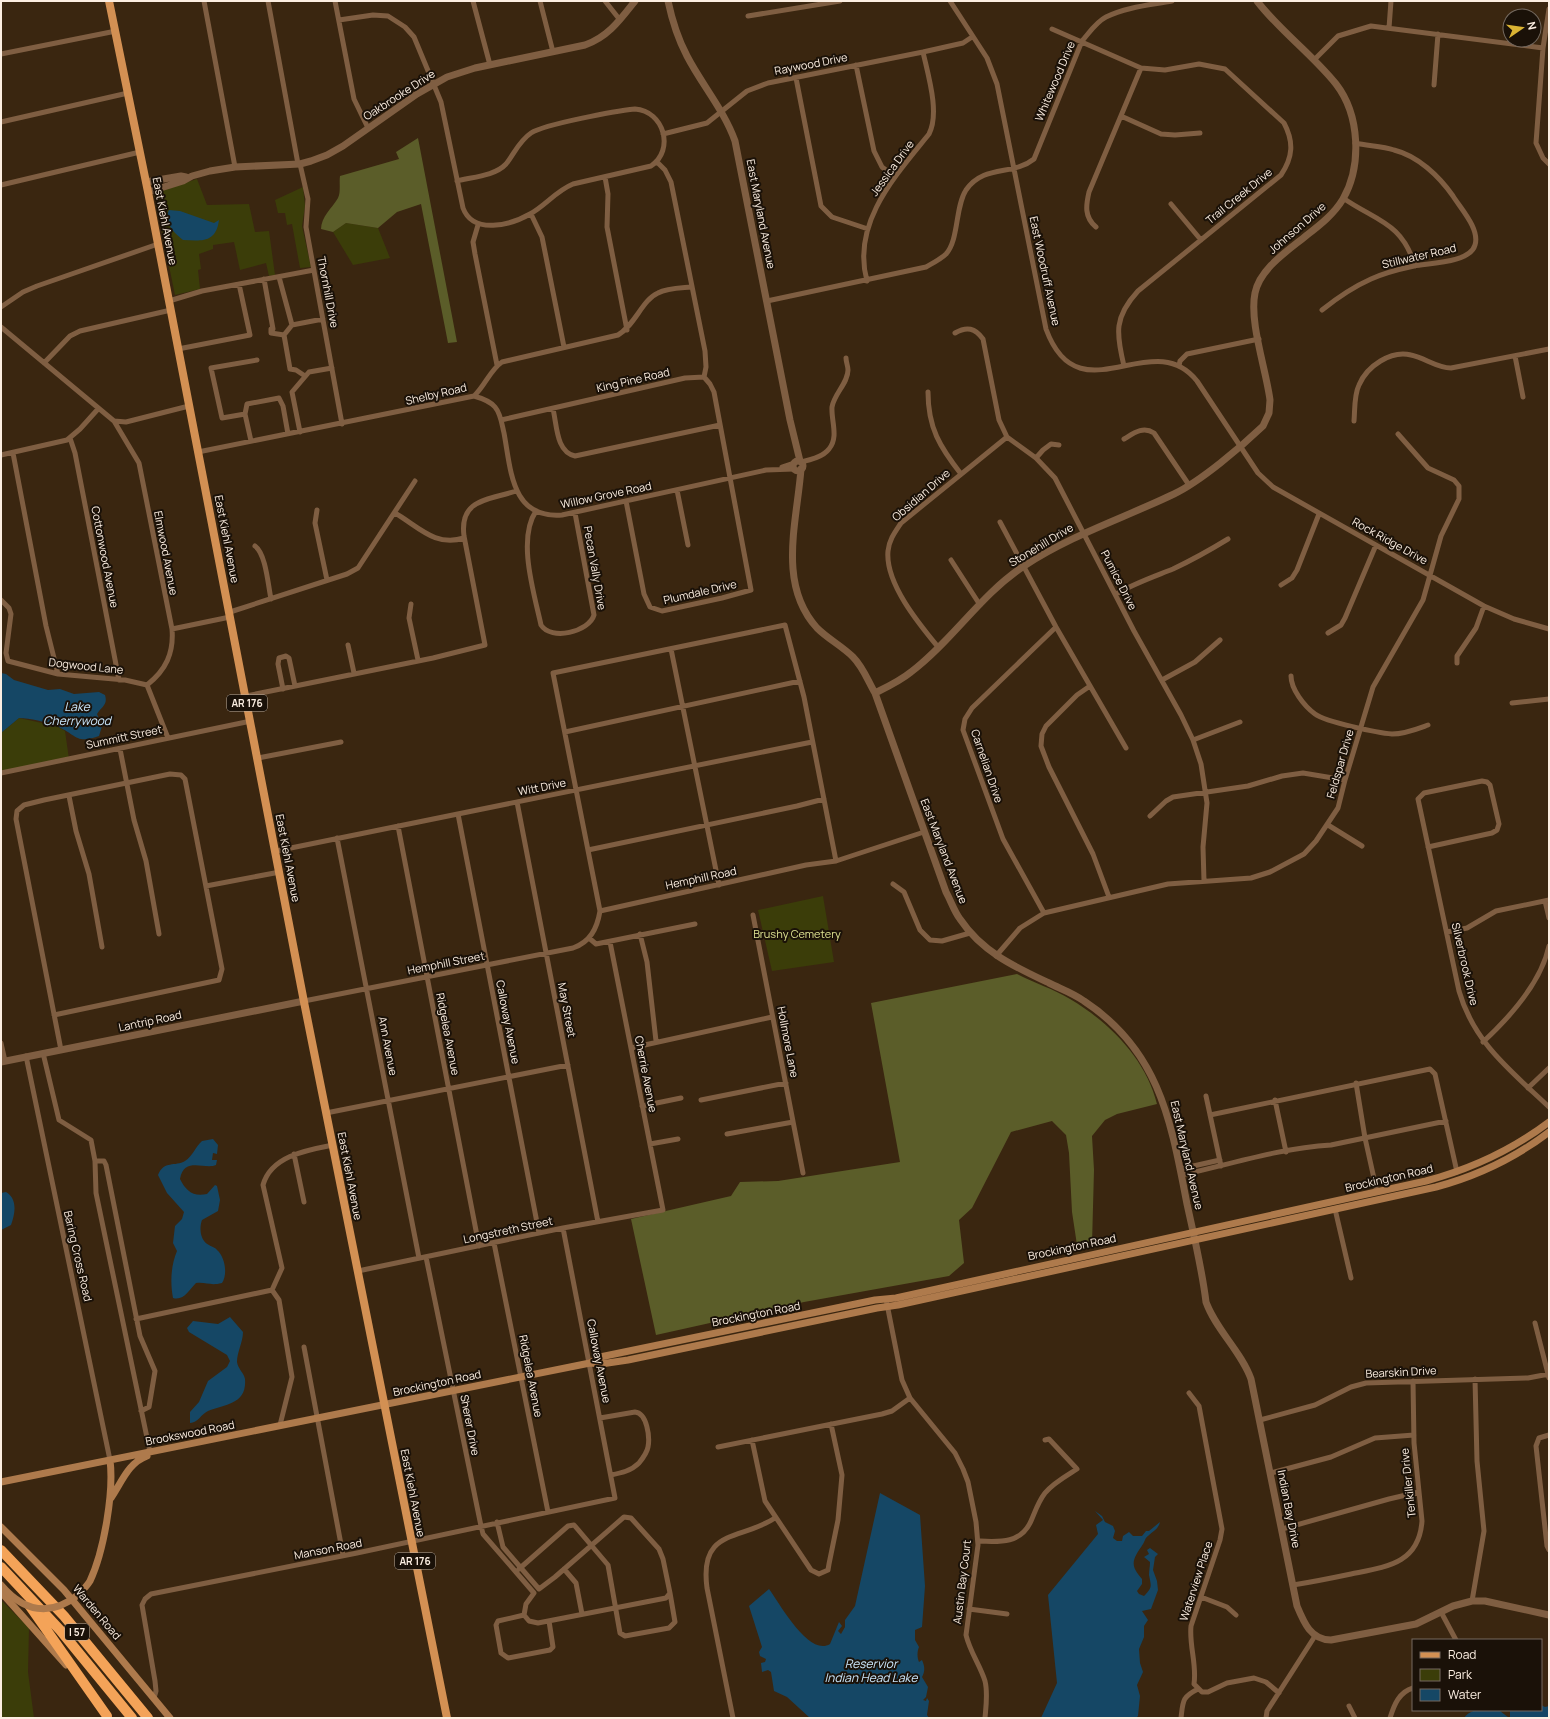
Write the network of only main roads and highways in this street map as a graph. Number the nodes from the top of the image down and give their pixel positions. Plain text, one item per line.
1 (110, 1) edge
2 (1549, 1122) edge
3 (1549, 1132) edge
4 (886, 1303) junction
5 (384, 1405) junction
6 (160, 1450) junction
7 (110, 1460) junction
8 (1, 1482) edge
9 (109, 1501) junction
10 (1, 1526) edge
11 (1, 1550) edge
12 (1, 1567) edge
13 (14, 1579) junction
14 (1, 1585) edge
15 (1, 1592) edge
16 (108, 1717) edge
17 (132, 1718) edge
18 (148, 1718) edge
19 (170, 1718) edge
20 (447, 1718) edge

1 - 5 main road, East Kiehl Avenue / AR 176
2 - 4 main road, Brockington Road
3 - 4 main road, Brockington Road
4 - 5 main road, Brockington Road
5 - 6 main road, Brookswood Road
5 - 20 main road, East Kiehl Avenue / AR 176
6 - 7 main road, Brookswood Road
6 - 9 main road
7 - 8 main road, Brookswood Road
7 - 9 main road
9 - 14 main road, bridge
10 - 19 main road, Warden Road
11 - 18 highway, I 57
12 - 13 highway, I 57
13 - 16 highway
13 - 17 highway, I 57
15 - 16 main road

